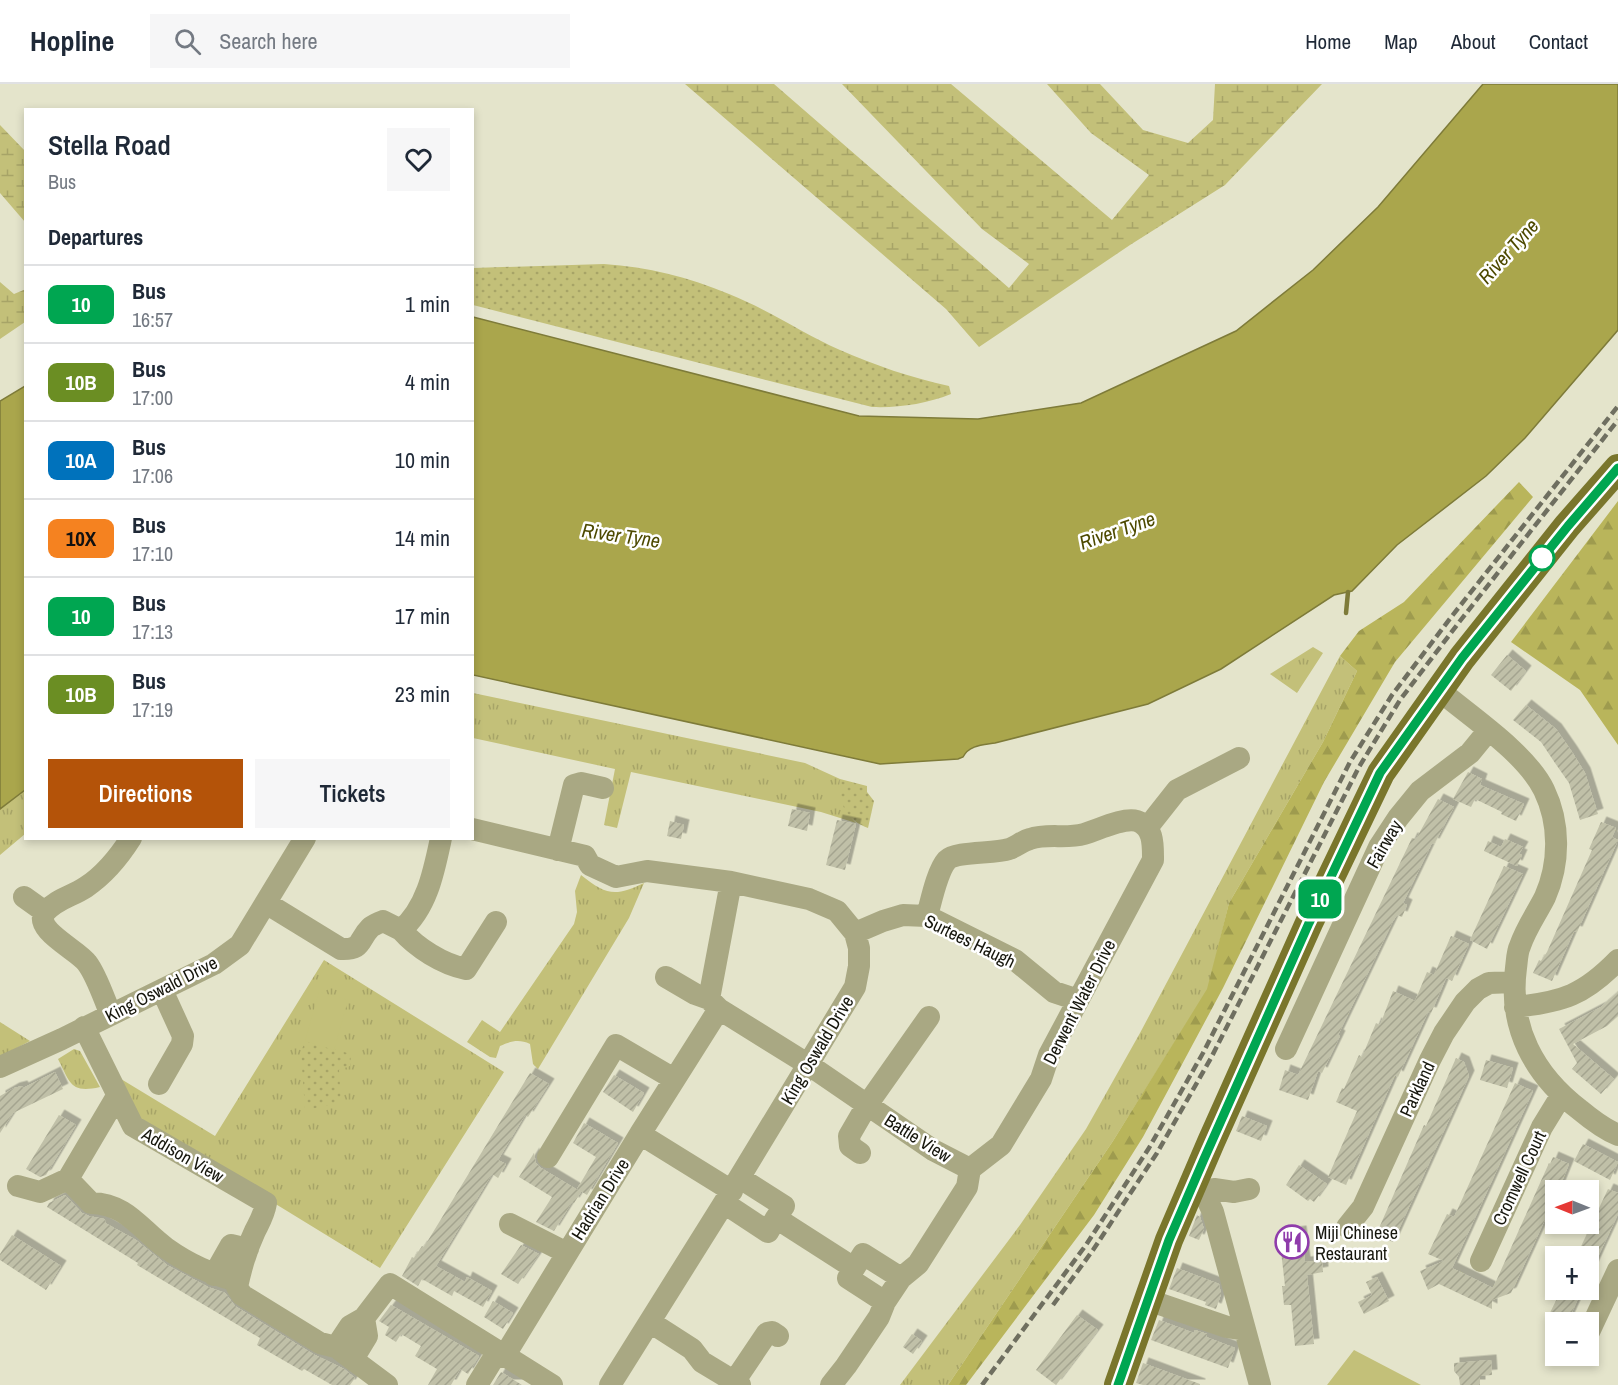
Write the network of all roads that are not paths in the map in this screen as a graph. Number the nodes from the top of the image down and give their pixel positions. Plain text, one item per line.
1 (1618, 468) edge
2 (1438, 690) junction
3 (1488, 730) junction
4 (1239, 758) dead end
5 (603, 788) dead end
6 (1147, 828) junction
7 (474, 829) edge
8 (130, 840) edge
9 (304, 840) edge
10 (440, 840) edge
11 (558, 850) junction
12 (731, 882) junction
13 (24, 897) dead end
14 (266, 903) junction
15 (45, 912) junction
16 (927, 916) junction
17 (496, 922) dead end
18 (401, 930) junction
19 (855, 933) junction
20 (1618, 960) edge
21 (666, 977) dead end
22 (1514, 982) junction
23 (162, 990) junction
24 (1078, 1000) junction
25 (714, 1004) junction
26 (1515, 1006) junction
27 (111, 1015) junction
28 (929, 1017) dead end
29 (84, 1027) junction
30 (1286, 1049) dead end
31 (809, 1065) junction
32 (0, 1067) edge
33 (674, 1079) junction
34 (159, 1084) dead end
35 (117, 1096) junction
36 (1561, 1096) junction
37 (867, 1105) junction
38 (640, 1134) junction
39 (1618, 1135) edge
40 (860, 1153) dead end
41 (548, 1156) dead end
42 (970, 1169) junction
43 (68, 1179) junction
44 (18, 1186) dead end
45 (1249, 1189) dead end
46 (732, 1191) junction
47 (1198, 1191) junction
48 (776, 1218) junction
49 (510, 1224) dead end
50 (1347, 1227) dead end
51 (248, 1249) junction
52 (567, 1253) junction
53 (1481, 1261) dead end
54 (854, 1268) junction
55 (1618, 1270) edge
56 (214, 1275) junction
57 (901, 1278) junction
58 (238, 1281) junction
59 (1148, 1300) junction
60 (885, 1302) junction
61 (1598, 1312) edge
62 (650, 1322) junction
63 (1245, 1330) junction
64 (778, 1336) dead end
65 (344, 1353) junction
66 (505, 1355) junction
67 (737, 1383) edge
68 (387, 1385) edge
69 (477, 1385) edge
70 (552, 1385) edge
71 (610, 1385) edge
72 (831, 1385) edge
73 (1118, 1385) edge
74 (1260, 1385) edge

1 - 2 main road
2 - 3 street
2 - 47 main road
3 - 22 street
3 - 30 street, Fairway
4 - 6 street
5 - 11 street
6 - 16 street
6 - 24 street, Derwent Water Drive
7 - 11 street
8 - 15 street
9 - 14 street, King Oswald Drive
10 - 18 street
11 - 12 street
12 - 19 street
12 - 25 street
13 - 15 street
14 - 18 street
14 - 23 street, King Oswald Drive
15 - 27 street
16 - 19 street, Surtees Haugh
16 - 24 street, Surtees Haugh
17 - 18 street
19 - 31 street, King Oswald Drive
20 - 26 street
21 - 25 street, Battle View
22 - 26 street
22 - 50 street, Parkland
23 - 27 street, King Oswald Drive
23 - 34 street
24 - 42 street, Derwent Water Drive
25 - 31 street, Battle View
25 - 33 street, Hadrian Drive
26 - 36 street
27 - 29 street, King Oswald Drive
28 - 37 street, Battle View
29 - 32 street, King Oswald Drive
29 - 35 street, Addison View
31 - 37 street, Battle View
31 - 46 street, King Oswald Drive
33 - 38 street, Hadrian Drive
33 - 41 street
35 - 43 street
35 - 51 street, Addison View
36 - 39 street
36 - 53 street, Cromwell Court
37 - 40 street, Battle View
37 - 42 street, Battle View
38 - 46 street
38 - 52 street, Hadrian Drive
42 - 57 street
43 - 44 street
43 - 56 street
45 - 47 street
46 - 48 street
46 - 48 street
46 - 62 street, King Oswald Drive
47 - 59 main road
47 - 63 street
48 - 54 street
49 - 52 street
51 - 56 street
51 - 58 street
52 - 66 street, Hadrian Drive
54 - 57 street
54 - 60 street
55 - 61 street
56 - 58 street
57 - 60 street
58 - 65 street
59 - 63 street
59 - 73 main road
60 - 72 street
62 - 67 street
62 - 71 street, King Oswald Drive
63 - 74 street
64 - 67 street
65 - 66 street
65 - 68 street
66 - 69 street, Hadrian Drive
66 - 70 street

